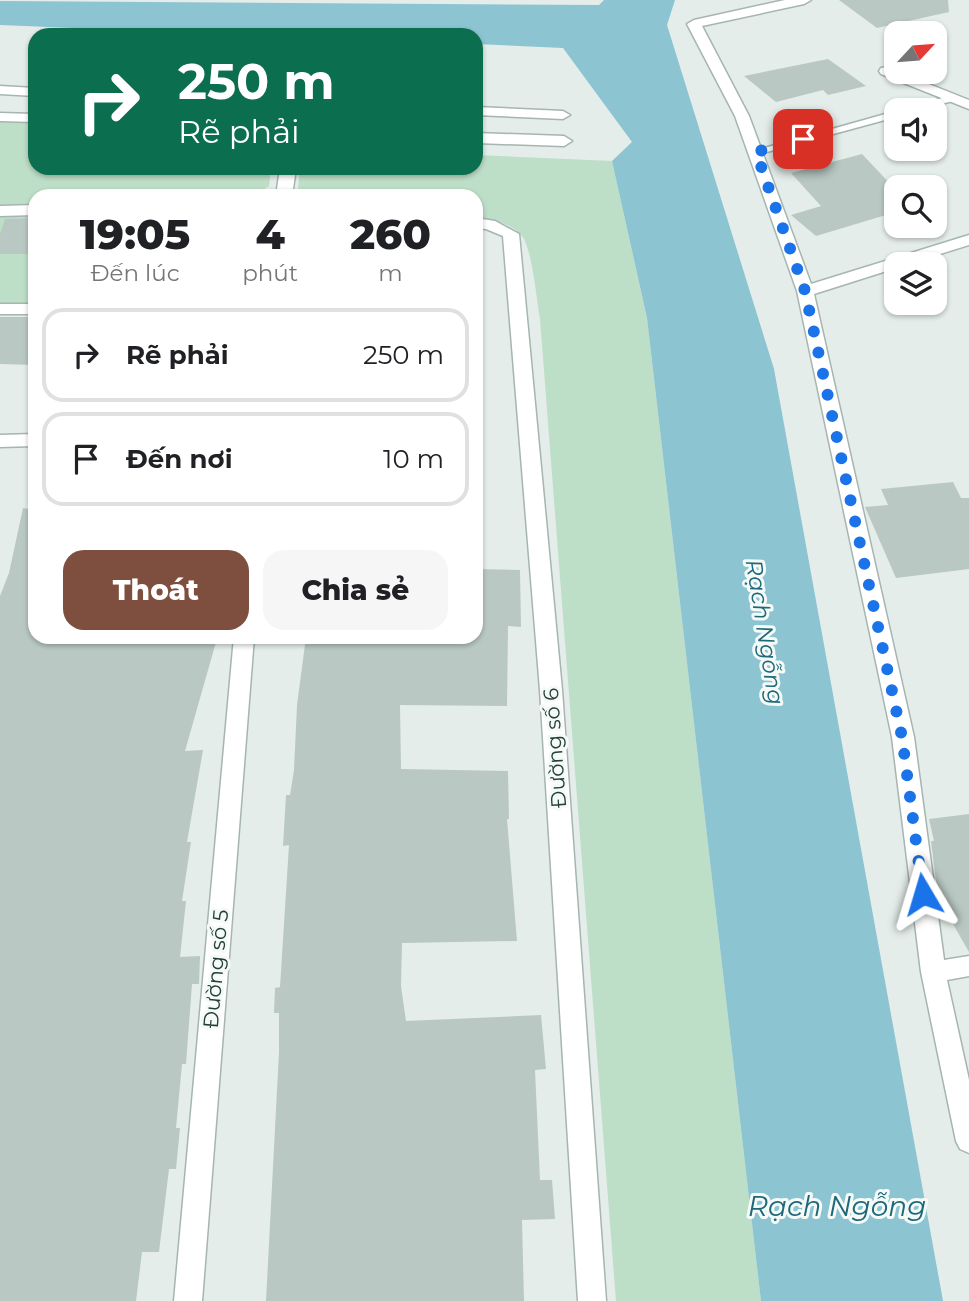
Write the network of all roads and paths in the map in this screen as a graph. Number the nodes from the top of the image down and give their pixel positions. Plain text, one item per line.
1 (804, 0) edge
2 (918, 84) edge
3 (0, 90) edge
4 (28, 92) edge
5 (952, 98) junction
6 (947, 99) edge
7 (969, 105) edge
8 (483, 111) edge
9 (562, 115) dead end
10 (0, 117) edge
11 (884, 117) edge
12 (28, 118) edge
13 (483, 138) edge
14 (564, 141) dead end
15 (756, 152) junction
16 (28, 210) edge
17 (0, 211) edge
18 (483, 224) edge
19 (969, 240) edge
20 (805, 291) junction
21 (0, 309) edge
22 (28, 309) edge
23 (28, 440) edge
24 (0, 441) edge
25 (243, 644) edge
26 (969, 966) edge
27 (933, 972) junction
28 (969, 1141) edge
29 (188, 1301) edge
30 (592, 1301) edge

1 - 15 street
2 - 5 street
3 - 4 street
5 - 6 lane
5 - 7 street
8 - 9 street
10 - 12 street
11 - 15 lane
13 - 14 street
15 - 20 street
16 - 17 street
18 - 30 street, Đường số 6
19 - 20 street
20 - 27 street
21 - 22 street
23 - 24 street
25 - 29 street, Đường số 5
26 - 27 street
27 - 28 street

